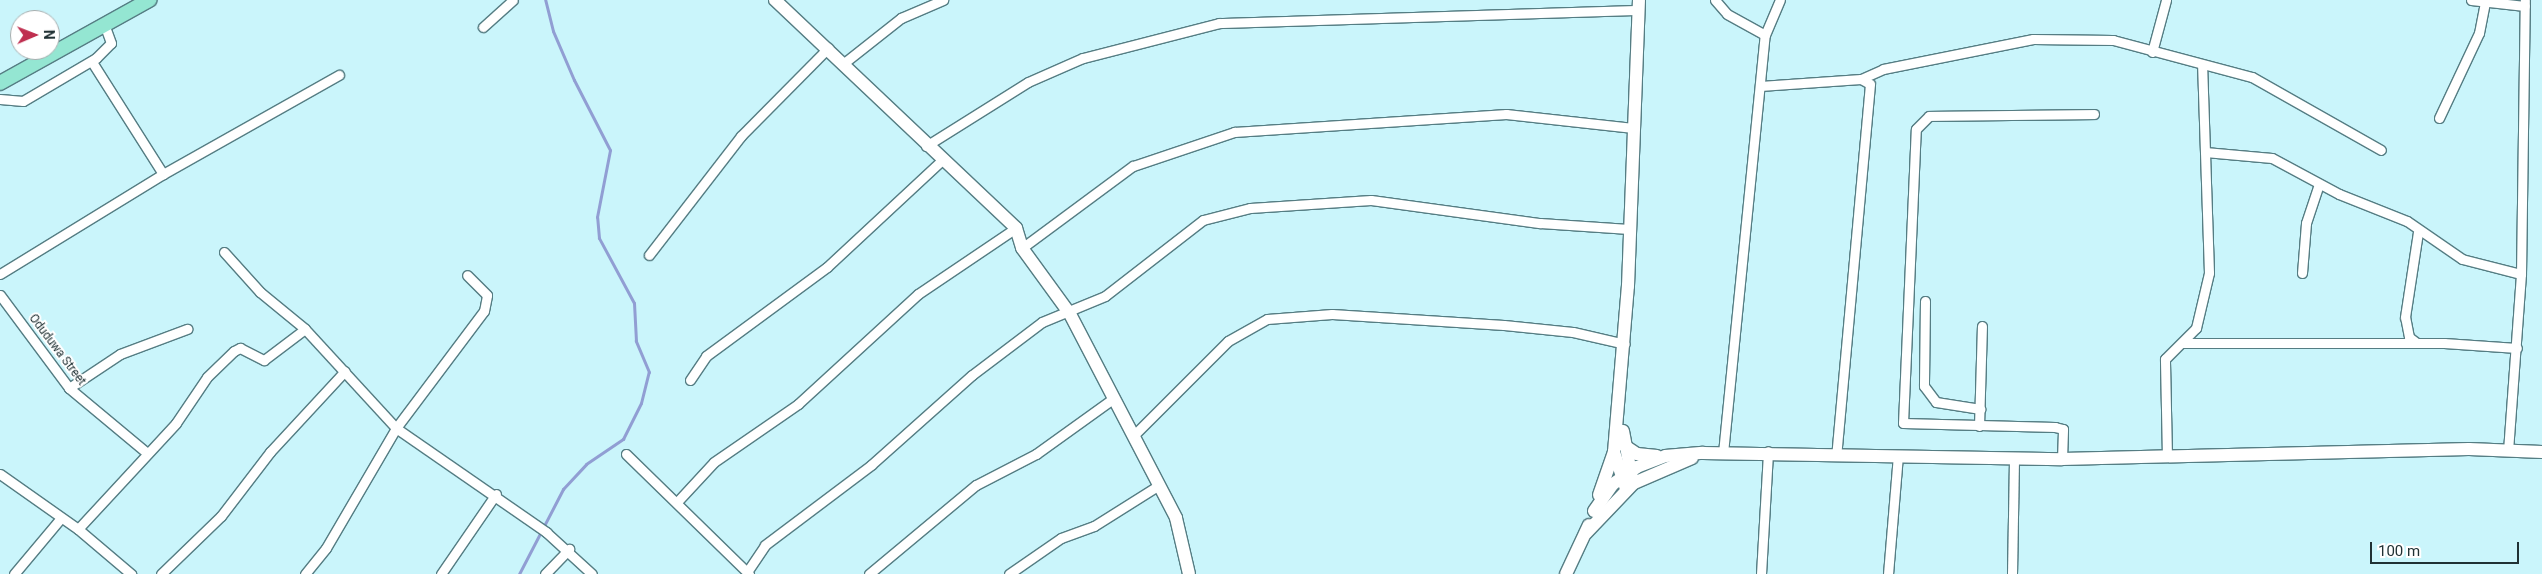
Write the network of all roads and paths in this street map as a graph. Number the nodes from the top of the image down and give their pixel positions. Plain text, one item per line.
1 (149, 0) edge
2 (514, 0) edge
3 (775, 0) edge
4 (943, 0) edge
5 (1715, 0) edge
6 (1780, 0) edge
7 (2166, 0) edge
8 (2471, 0) edge
9 (2485, 3) junction
10 (2525, 3) edge
11 (1639, 5) edge
12 (104, 24) junction
13 (482, 27) dead end
14 (1765, 34) junction
15 (828, 48) junction
16 (2152, 52) junction
17 (92, 62) junction
18 (844, 62) junction
19 (2202, 66) junction
20 (339, 75) dead end
21 (1861, 79) junction
22 (0, 83) edge
23 (1760, 86) junction
24 (0, 99) edge
25 (2094, 114) dead end
26 (2438, 118) dead end
27 (1633, 128) junction
28 (926, 146) junction
29 (2381, 150) dead end
30 (2205, 152) junction
31 (941, 161) junction
32 (163, 174) junction
33 (2318, 184) junction
34 (1016, 228) junction
35 (1629, 229) junction
36 (2418, 232) junction
37 (1022, 248) junction
38 (224, 252) dead end
39 (649, 255) dead end
40 (2302, 273) dead end
41 (0, 274) edge
42 (2521, 274) junction
43 (467, 275) dead end
44 (0, 295) edge
45 (1925, 301) dead end
46 (1070, 314) junction
47 (1982, 326) dead end
48 (187, 329) dead end
49 (305, 329) junction
50 (2184, 343) junction
51 (2417, 343) junction
52 (1625, 344) junction
53 (2518, 348) junction
54 (345, 371) junction
55 (690, 380) dead end
56 (69, 388) junction
57 (1114, 398) junction
58 (1980, 408) junction
59 (1979, 426) junction
60 (396, 428) junction
61 (1134, 435) junction
62 (1618, 448) junction
63 (1768, 451) junction
64 (2508, 451) junction
65 (2542, 452) edge
66 (146, 453) junction
67 (1703, 453) junction
68 (1723, 453) junction
69 (626, 454) dead end
70 (1836, 455) junction
71 (1665, 456) junction
72 (1898, 456) junction
73 (2167, 457) junction
74 (2014, 459) junction
75 (2062, 459) junction
76 (1625, 473) junction
77 (0, 474) edge
78 (1160, 485) junction
79 (1630, 486) junction
80 (496, 494) junction
81 (677, 502) junction
82 (1594, 511) junction
83 (60, 520) junction
84 (78, 528) junction
85 (1586, 533) junction
86 (569, 549) junction
87 (2011, 572) edge
88 (748, 573) edge
89 (14, 574) edge
90 (131, 574) edge
91 (161, 574) edge
92 (305, 574) edge
93 (440, 574) edge
94 (545, 574) edge
95 (592, 574) edge
96 (869, 574) edge
97 (1009, 574) edge
98 (1189, 574) edge
99 (1566, 574) edge
100 (1761, 574) edge
101 (1888, 574) edge

1 - 12 main road
2 - 13 street
3 - 15 street
4 - 18 street
5 - 14 street
6 - 14 street
7 - 16 street
8 - 9 street
9 - 10 street
9 - 26 street
10 - 42 street
11 - 27 street
11 - 28 street
12 - 17 street
12 - 22 main road
14 - 23 street
15 - 18 street
15 - 39 street
16 - 19 street
16 - 21 street
17 - 24 street
17 - 32 street
18 - 28 street
19 - 29 street
19 - 30 street
20 - 32 street
21 - 23 street
21 - 70 street
23 - 68 street
25 - 59 street
27 - 35 street
27 - 37 street
28 - 31 street
30 - 33 street
30 - 50 street
31 - 34 street
31 - 55 street
32 - 41 street
33 - 36 street
33 - 40 street
34 - 37 street
34 - 81 street
35 - 46 street
35 - 52 street
36 - 42 street
36 - 51 street
37 - 46 street
38 - 49 street
42 - 53 street
43 - 60 street
44 - 56 street, Oduduwa Street
45 - 58 street
46 - 57 street
46 - 88 street
47 - 58 street
48 - 56 street
49 - 54 street
49 - 66 street
50 - 51 street
50 - 73 street
51 - 53 street
52 - 61 street
52 - 62 street
53 - 64 street
54 - 60 street
54 - 91 street
56 - 66 street, Oduduwa Street
57 - 61 street
57 - 96 street
58 - 59 street
59 - 75 street
60 - 80 street
60 - 92 street
61 - 78 street
62 - 71 street
62 - 76 street
62 - 82 street
63 - 68 street
63 - 70 street
63 - 100 street
64 - 65 street
64 - 73 street
66 - 84 street
67 - 68 street
67 - 71 street
67 - 79 street
69 - 81 street
70 - 72 street
71 - 76 street
72 - 74 street
72 - 101 street
73 - 75 street
74 - 75 street
74 - 87 street
76 - 79 street
76 - 82 street
77 - 83 street
78 - 97 street
78 - 98 street
79 - 85 street
80 - 86 street
80 - 93 street
81 - 88 street
82 - 85 street
83 - 84 street
83 - 89 street
84 - 90 street
85 - 99 street
86 - 94 street
86 - 95 street

